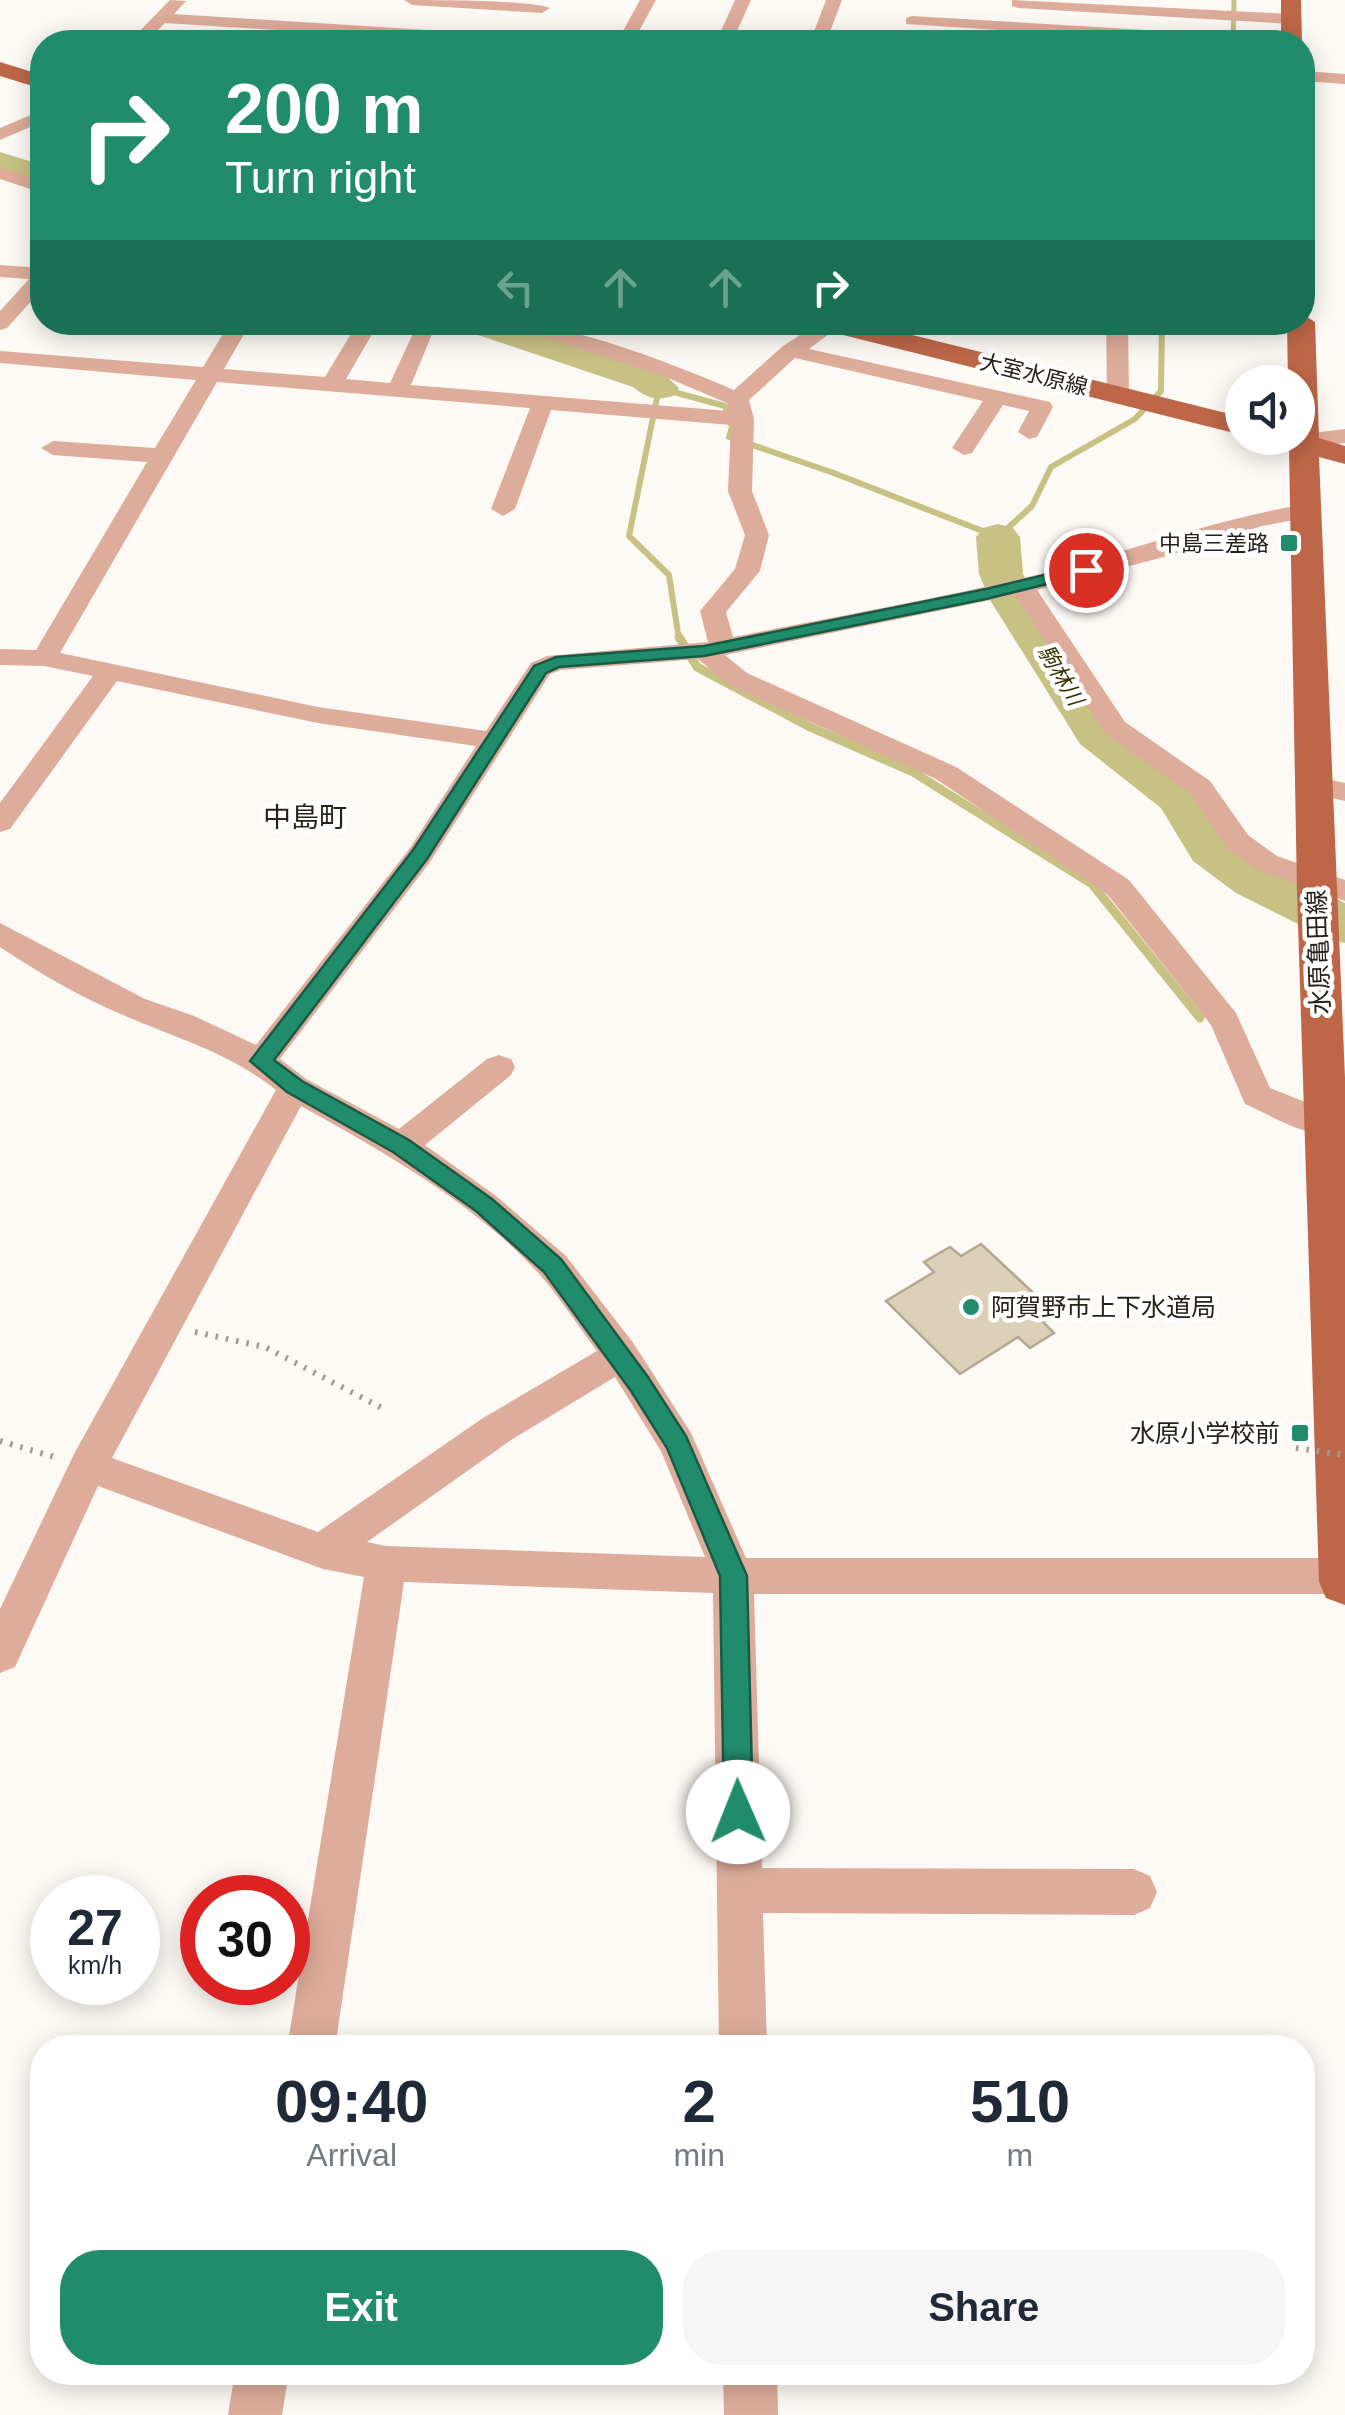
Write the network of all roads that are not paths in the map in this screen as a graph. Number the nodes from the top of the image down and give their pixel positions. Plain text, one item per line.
1 (179, 0) edge
2 (412, 0) edge
3 (648, 0) edge
4 (743, 0) edge
5 (834, 0) edge
6 (917, 0) edge
7 (1004, 2) edge
8 (545, 4) edge
9 (1291, 10) edge
10 (161, 18) junction
11 (912, 21) junction
12 (273, 25) junction
13 (149, 30) edge
14 (269, 30) edge
15 (346, 30) edge
16 (529, 30) edge
17 (631, 30) edge
18 (729, 30) edge
19 (823, 30) edge
20 (909, 30) edge
21 (1062, 30) edge
22 (0, 69) edge
23 (1315, 77) edge
24 (30, 78) edge
25 (1345, 78) edge
26 (1315, 94) edge
27 (1345, 95) edge
28 (30, 121) edge
29 (5, 133) edge
30 (30, 138) edge
31 (0, 173) edge
32 (30, 183) edge
33 (0, 271) edge
34 (30, 274) edge
35 (30, 289) edge
36 (0, 324) edge
37 (233, 335) edge
38 (361, 335) edge
39 (423, 335) edge
40 (548, 335) edge
41 (814, 335) edge
42 (878, 335) edge
43 (1117, 335) edge
44 (1300, 335) edge
45 (922, 346) junction
46 (791, 352) junction
47 (0, 357) edge
48 (1299, 365) edge
49 (211, 373) junction
50 (897, 374) junction
51 (1053, 378) junction
52 (332, 384) junction
53 (398, 389) junction
54 (1118, 394) junction
55 (997, 396) junction
56 (543, 402) junction
57 (1030, 404) junction
58 (740, 409) junction
59 (1225, 422) edge
60 (1028, 432) dead end
61 (1345, 436) edge
62 (1315, 438) edge
63 (1315, 446) edge
64 (53, 448) dead end
65 (964, 448) dead end
66 (1297, 455) edge
67 (1345, 455) edge
68 (163, 456) junction
69 (503, 509) dead end
70 (1306, 512) junction
71 (1022, 586) junction
72 (713, 649) junction
73 (0, 657) edge
74 (44, 658) junction
75 (110, 672) junction
76 (497, 741) junction
77 (1330, 789) edge
78 (0, 823) edge
79 (1323, 898) edge
80 (0, 932) edge
81 (261, 1061) junction
82 (499, 1067) dead end
83 (294, 1087) junction
84 (1326, 1124) junction
85 (401, 1146) junction
86 (1337, 1216) edge
87 (620, 1355) junction
88 (88, 1466) junction
89 (323, 1551) junction
90 (386, 1564) junction
91 (734, 1576) junction
92 (1345, 1578) edge
93 (0, 1654) edge
94 (740, 1890) junction
95 (1134, 1892) dead end
96 (314, 2035) edge
97 (743, 2035) edge
98 (260, 2385) edge
99 (750, 2385) edge
100 (255, 2415) edge
101 (750, 2415) edge

1 - 10 street
2 - 8 street
3 - 17 street
4 - 18 street
5 - 19 street
6 - 11 street
7 - 9 street
8 - 16 street
10 - 12 street
10 - 13 street
11 - 20 street
11 - 21 street
12 - 14 street
12 - 15 street
22 - 24 main road
23 - 25 street
26 - 27 street
28 - 29 street
29 - 30 street
31 - 32 street
33 - 34 street
35 - 36 street
37 - 49 street
38 - 52 street
39 - 53 street
40 - 58 street
41 - 46 street
42 - 45 main road, 大室水原線
43 - 54 street
44 - 48 main road, 水原亀田線
45 - 50 street
45 - 51 main road, 大室水原線
46 - 50 street
46 - 58 street
47 - 49 street
49 - 52 street
49 - 68 street
50 - 55 street
51 - 54 main road, 大室水原線
51 - 57 street
52 - 53 street
53 - 56 street
54 - 59 main road, 大室水原線
55 - 57 street
55 - 65 street
56 - 58 street
56 - 69 street
57 - 60 street
58 - 72 street
61 - 62 street
63 - 67 main road
64 - 68 street
66 - 70 main road, 水原亀田線
68 - 74 street
70 - 71 street
70 - 77 main road, 水原亀田線
71 - 72 street
71 - 79 street
72 - 76 street
72 - 84 street
73 - 74 street
74 - 75 street
75 - 76 street
75 - 78 street
76 - 81 street
77 - 79 main road, 水原亀田線
79 - 84 main road, 水原亀田線
80 - 81 street
81 - 83 street
82 - 85 street
83 - 85 street
83 - 88 street
84 - 86 main road, 水原亀田線
85 - 87 street
86 - 92 main road, 水原亀田線
87 - 89 street
87 - 91 street
88 - 89 street
88 - 93 street
89 - 90 street
90 - 91 street
90 - 96 street
91 - 92 street
91 - 94 street
94 - 95 street
94 - 97 street
98 - 100 street
99 - 101 street

